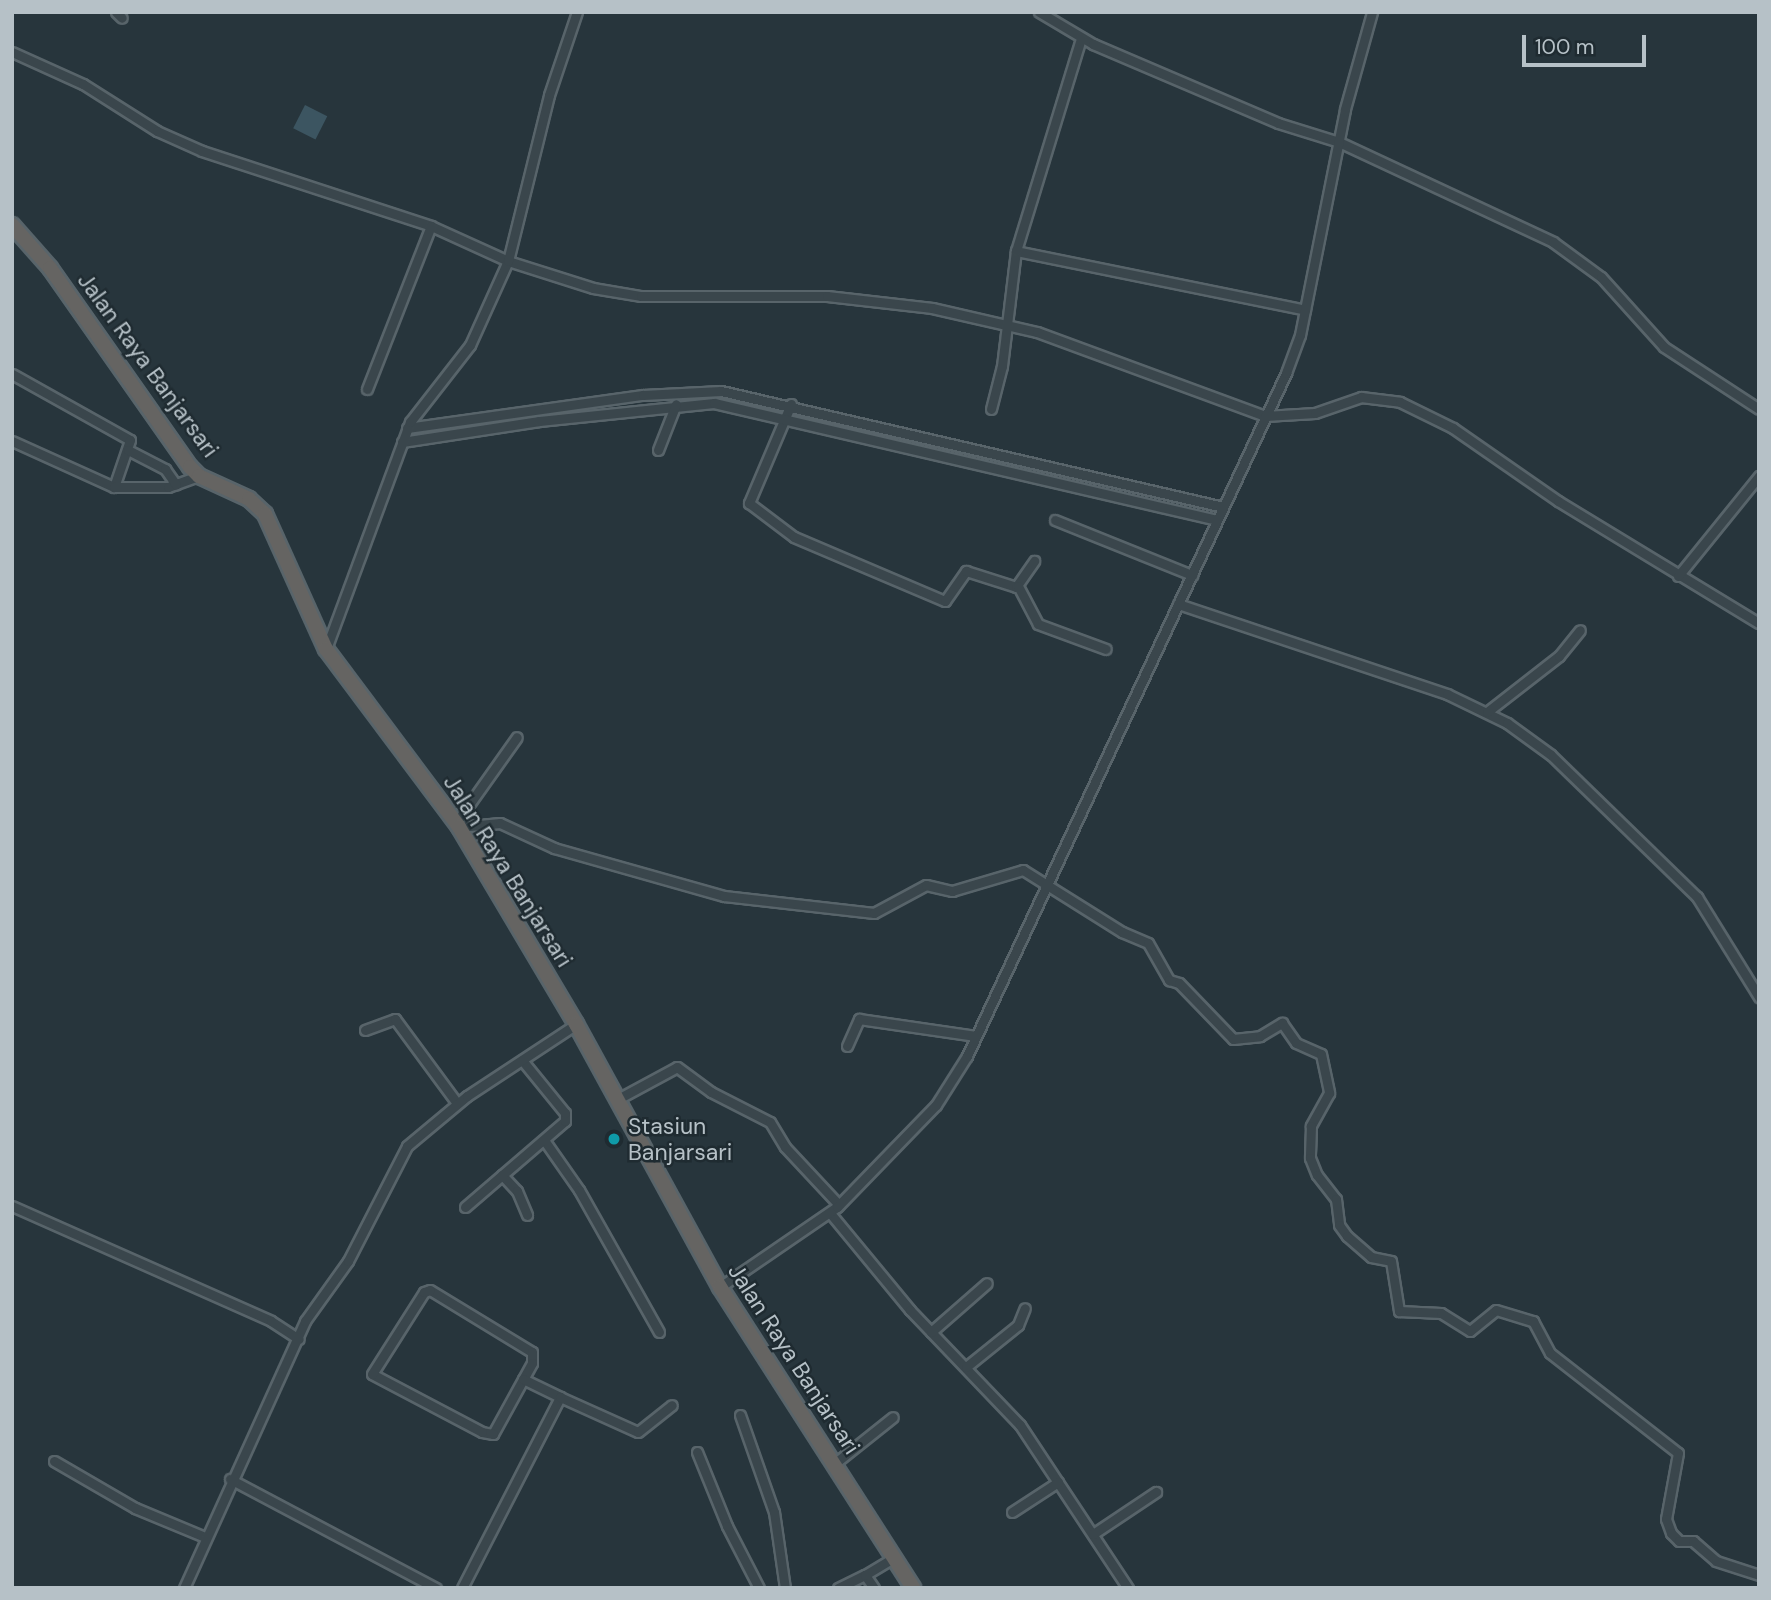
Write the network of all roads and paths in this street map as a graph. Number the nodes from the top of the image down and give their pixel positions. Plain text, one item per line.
1 (578, 12) edge
2 (1039, 12) edge
3 (1372, 12) edge
4 (1081, 37) junction
5 (12, 52) edge
6 (1339, 142) junction
7 (12, 225) edge
8 (431, 226) junction
9 (1016, 251) junction
10 (508, 261) junction
11 (1305, 310) junction
12 (1008, 324) junction
13 (12, 374) edge
14 (367, 389) dead end
15 (691, 397) junction
16 (750, 403) junction
17 (677, 404) junction
18 (605, 408) junction
19 (991, 410) dead end
20 (1759, 410) edge
21 (790, 411) junction
22 (1265, 416) junction
23 (864, 429) junction
24 (405, 435) junction
25 (12, 441) edge
26 (129, 446) junction
27 (658, 450) dead end
28 (199, 476) junction
29 (1759, 476) edge
30 (176, 485) junction
31 (1102, 486) junction
32 (114, 487) junction
33 (1223, 507) junction
34 (1055, 520) dead end
35 (1217, 520) junction
36 (1034, 561) dead end
37 (1192, 575) junction
38 (1678, 576) junction
39 (1018, 586) junction
40 (1178, 604) junction
41 (1759, 623) edge
42 (1580, 630) dead end
43 (326, 649) junction
44 (1107, 649) dead end
45 (1487, 712) junction
46 (517, 737) dead end
47 (457, 825) junction
48 (1048, 886) junction
49 (1759, 997) edge
50 (576, 1024) junction
51 (365, 1030) dead end
52 (976, 1036) junction
53 (847, 1046) dead end
54 (522, 1060) junction
55 (616, 1100) junction
56 (457, 1103) junction
57 (545, 1139) junction
58 (502, 1175) junction
59 (839, 1205) junction
60 (12, 1206) edge
61 (465, 1207) dead end
62 (830, 1213) junction
63 (527, 1215) dead end
64 (987, 1283) dead end
65 (720, 1287) junction
66 (1025, 1308) dead end
67 (659, 1332) dead end
68 (930, 1332) junction
69 (299, 1339) junction
70 (966, 1367) junction
71 (523, 1379) junction
72 (560, 1397) junction
73 (672, 1405) dead end
74 (740, 1415) dead end
75 (893, 1417) dead end
76 (697, 1452) dead end
77 (54, 1461) dead end
78 (834, 1464) junction
79 (230, 1479) junction
80 (1058, 1482) junction
81 (1156, 1492) dead end
82 (1012, 1512) dead end
83 (1094, 1534) junction
84 (205, 1537) junction
85 (893, 1558) junction
86 (866, 1575) junction
87 (1759, 1575) edge
88 (184, 1588) edge
89 (436, 1588) edge
90 (462, 1588) edge
91 (759, 1588) edge
92 (785, 1588) edge
93 (838, 1588) edge
94 (874, 1588) edge
95 (913, 1588) edge
96 (1128, 1588) edge

1 - 10 street
2 - 4 street
3 - 6 street
4 - 6 street
4 - 9 street
5 - 8 street
6 - 11 street
6 - 20 street
7 - 28 highway, Jalan Raya Banjarsari
8 - 10 street
8 - 14 street
9 - 11 street
9 - 12 street
10 - 12 street
10 - 24 street
11 - 22 street
12 - 19 street
12 - 22 street
13 - 26 street
15 - 16 street
15 - 16 street
15 - 17 street
15 - 18 street
16 - 21 street
16 - 21 street
17 - 18 street
17 - 27 street
18 - 24 street
18 - 24 street
21 - 23 street
21 - 23 street
21 - 39 street
22 - 33 street
22 - 38 street
23 - 31 street
24 - 43 street
25 - 32 street
26 - 30 street
26 - 32 street
28 - 30 street
28 - 43 highway, Jalan Raya Banjarsari
29 - 38 street
30 - 32 street
31 - 33 street
31 - 35 street
33 - 35 street
34 - 37 street
35 - 37 street
36 - 39 street
37 - 40 street
38 - 41 street
39 - 44 street
40 - 45 street
40 - 48 street
42 - 45 street
43 - 47 highway, Jalan Raya Banjarsari
45 - 49 street
46 - 47 street
47 - 48 street
47 - 50 highway, Jalan Raya Banjarsari
48 - 52 street
48 - 87 street
50 - 54 street
50 - 55 highway, Jalan Raya Banjarsari
51 - 56 street
52 - 53 street
52 - 59 street
54 - 56 street
54 - 57 street
55 - 59 street
55 - 65 highway, Jalan Raya Banjarsari
56 - 69 street
57 - 58 street
57 - 67 street
58 - 61 street
58 - 63 street
59 - 62 street
60 - 69 street
62 - 65 street
62 - 68 street
64 - 68 street
65 - 78 highway, Jalan Raya Banjarsari
66 - 70 street
68 - 70 street
69 - 79 street
70 - 80 street
71 - 71 street
71 - 72 street
72 - 73 street
72 - 90 street
74 - 92 street
75 - 78 street
76 - 91 street
77 - 84 street
78 - 85 highway, Jalan Raya Banjarsari
79 - 84 street
79 - 89 street
80 - 82 street
80 - 83 street
81 - 83 street
83 - 96 street
84 - 88 street
85 - 86 street
85 - 95 highway, Jalan Raya Banjarsari
86 - 93 street
86 - 94 street

